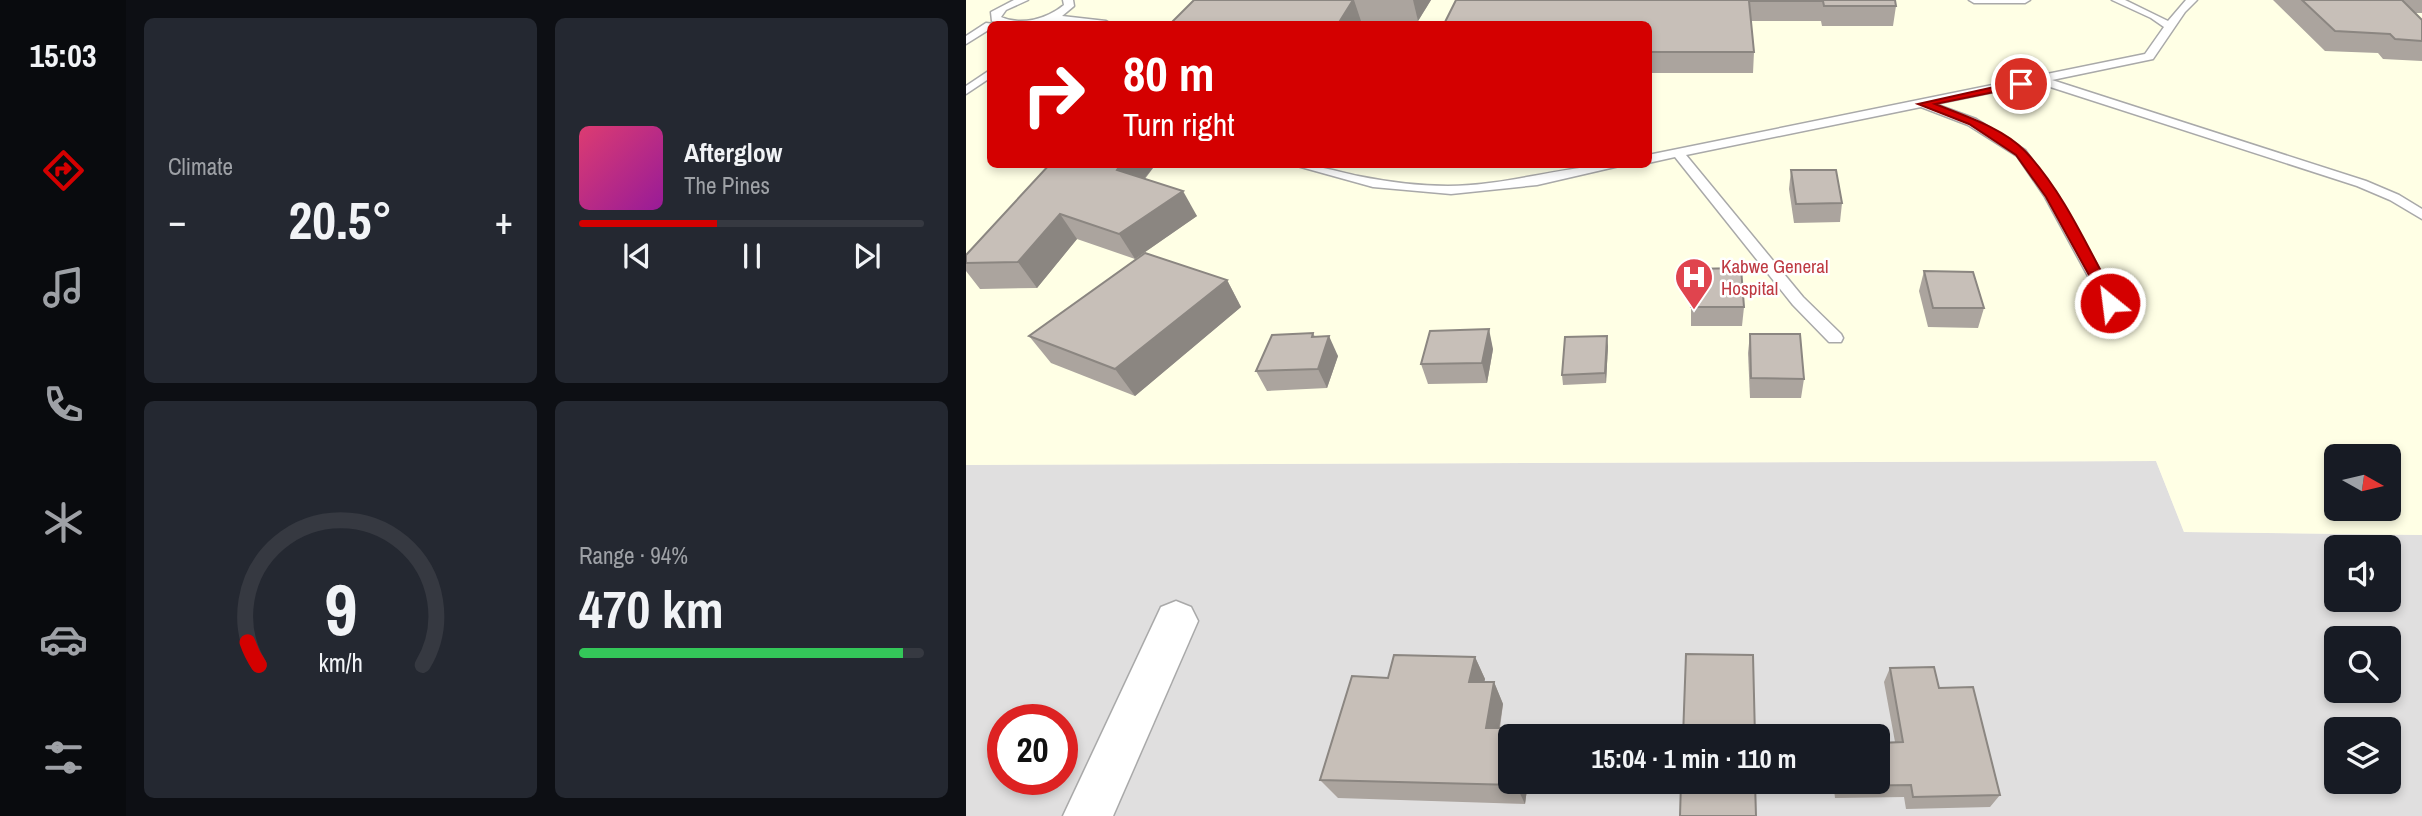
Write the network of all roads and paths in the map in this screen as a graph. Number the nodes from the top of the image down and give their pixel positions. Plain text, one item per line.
1 (1023, 0) edge
2 (1974, 0) edge
3 (2025, 0) edge
4 (2117, 0) edge
5 (2192, 0) edge
6 (1070, 1) edge
7 (1012, 2) edge
8 (1051, 18) junction
9 (994, 21) edge
10 (1044, 21) edge
11 (1078, 21) edge
12 (2170, 27) junction
13 (987, 28) edge
14 (966, 41) edge
15 (987, 75) edge
16 (2038, 80) junction
17 (966, 91) edge
18 (1924, 104) junction
19 (1678, 153) junction
20 (1652, 158) edge
21 (1310, 168) edge
22 (1603, 168) edge
23 (2422, 215) edge
24 (2121, 322) dead end
25 (1835, 338) dead end
26 (1176, 621) dead end
27 (1088, 816) edge

1 - 7 lane
2 - 3 lane
4 - 12 lane
5 - 12 lane
6 - 8 lane
7 - 9 lane
8 - 10 lane
8 - 11 lane
12 - 16 lane
13 - 14 lane
15 - 17 lane
16 - 18 lane
16 - 23 lane
18 - 19 lane
18 - 24 lane
19 - 20 lane
19 - 25 lane
21 - 22 lane
26 - 27 street

